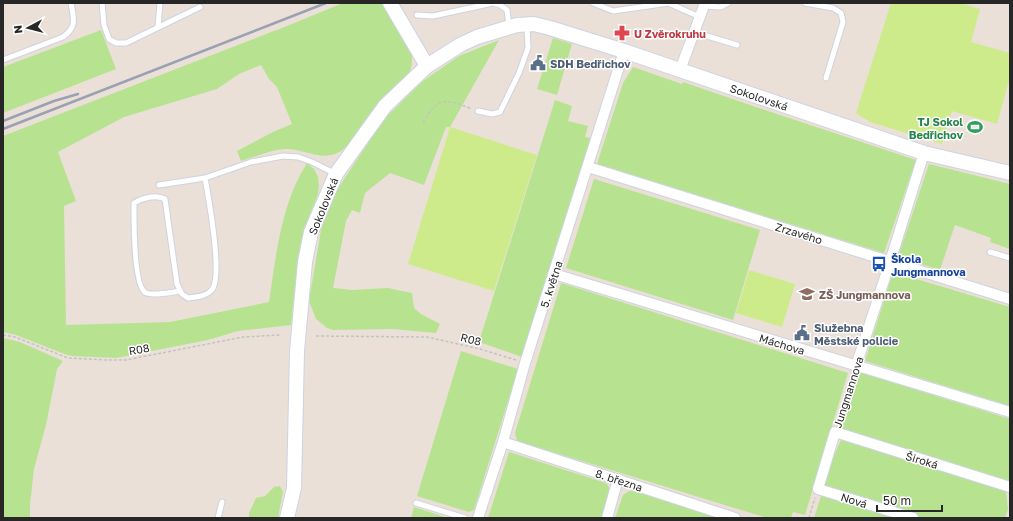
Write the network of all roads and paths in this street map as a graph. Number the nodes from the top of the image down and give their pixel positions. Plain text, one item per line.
1 (71, 3) edge
2 (102, 3) edge
3 (160, 3) edge
4 (493, 3) edge
5 (593, 3) edge
6 (668, 3) edge
7 (728, 3) edge
8 (805, 3) edge
9 (391, 4) edge
10 (705, 4) edge
11 (200, 7) dead end
12 (417, 15) dead end
13 (700, 17) junction
14 (527, 24) junction
15 (158, 27) junction
16 (509, 27) junction
17 (694, 32) junction
18 (737, 45) dead end
19 (624, 51) junction
20 (3, 60) edge
21 (427, 66) junction
22 (680, 70) junction
23 (826, 78) dead end
24 (478, 111) joint
25 (423, 123) dead end
26 (924, 152) junction
27 (588, 167) junction
28 (336, 174) junction
29 (1010, 174) edge
30 (205, 178) junction
31 (158, 185) dead end
32 (990, 252) dead end
33 (1010, 258) edge
34 (890, 262) junction
35 (554, 274) junction
36 (180, 291) junction
37 (1010, 299) edge
38 (3, 335) edge
39 (281, 335) dead end
40 (316, 336) dead end
41 (525, 363) junction
42 (856, 366) junction
43 (1010, 412) edge
44 (835, 432) junction
45 (503, 442) junction
46 (618, 479) junction
47 (1010, 487) edge
48 (818, 489) junction
49 (222, 502) dead end
50 (416, 503) dead end
51 (730, 517) edge
52 (218, 518) edge
53 (287, 518) edge
54 (465, 518) edge
55 (478, 518) edge
56 (607, 518) edge
57 (809, 518) edge
58 (912, 518) edge

1 - 20 lane
2 - 15 lane
3 - 15 lane
4 - 12 lane
4 - 16 lane
5 - 6 lane
6 - 13 lane
7 - 10 lane
8 - 23 lane
9 - 21 street
10 - 13 street
11 - 15 lane
13 - 17 street
14 - 16 street, Sokolovská
14 - 19 street, Sokolovská
14 - 24 lane
16 - 21 street, Sokolovská
17 - 18 lane
17 - 22 street
19 - 22 street, Sokolovská
19 - 27 street, 5. května
21 - 28 street, Sokolovská
22 - 26 street, Sokolovská
24 - 25 path
26 - 29 street, Sokolovská
26 - 34 street, Jungmannova
27 - 34 street, Zrzavého
27 - 35 street, 5. května
28 - 30 lane
28 - 53 street, Sokolovská
30 - 31 lane
30 - 36 lane
32 - 33 lane
34 - 37 street, Zrzavého
34 - 42 street, Jungmannova
35 - 41 street, 5. května
35 - 42 street, Máchova
36 - 36 lane
38 - 39 path, R08
40 - 41 path, R08
41 - 45 street, 5. května
42 - 43 street, Máchova
42 - 44 path, Jungmannova
44 - 47 street, Široká
44 - 48 street, Jungmannova
45 - 46 street, 8. března
45 - 55 street, 5. května
46 - 51 street, 8. března
46 - 56 street
48 - 57 path
48 - 58 street, Nová
49 - 52 lane
50 - 54 lane

